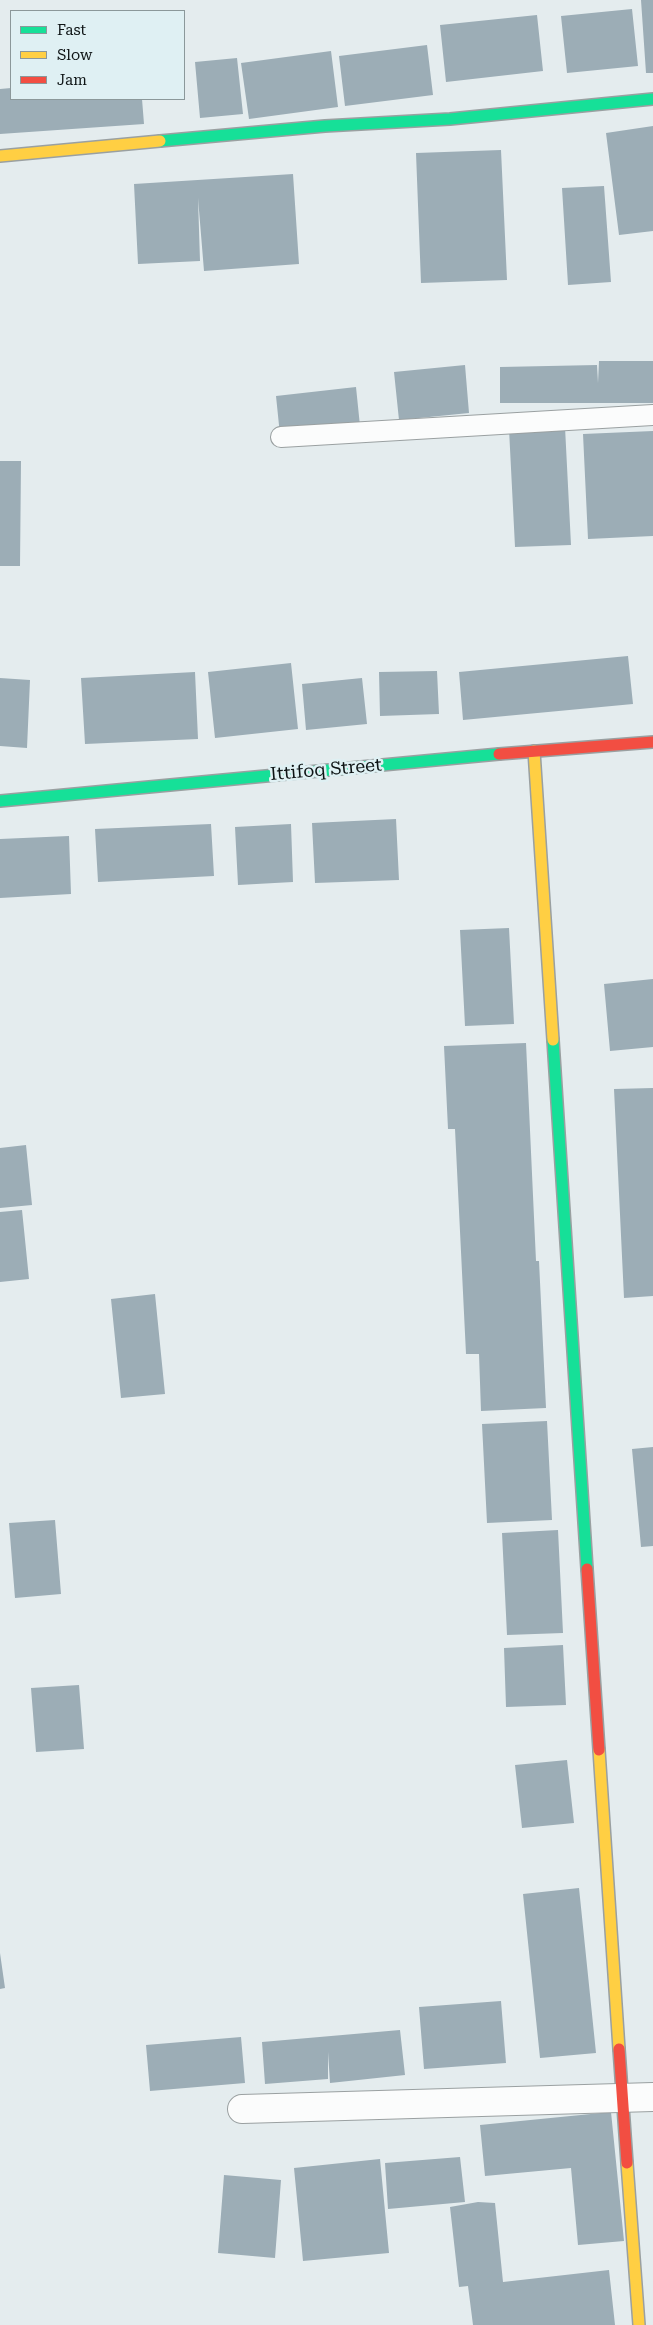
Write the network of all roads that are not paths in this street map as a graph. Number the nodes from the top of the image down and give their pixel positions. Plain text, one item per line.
1 (653, 99) edge
2 (0, 156) edge
3 (653, 415) edge
4 (280, 437) dead end
5 (653, 742) edge
6 (534, 751) junction
7 (0, 801) edge
8 (653, 2097) edge
9 (622, 2099) junction
10 (242, 2109) dead end
11 (639, 2325) edge

1 - 2 street
3 - 4 lane
5 - 6 street, Ittifoq Street
6 - 7 street, Ittifoq Street
6 - 9 street
8 - 9 street
9 - 10 street
9 - 11 street

